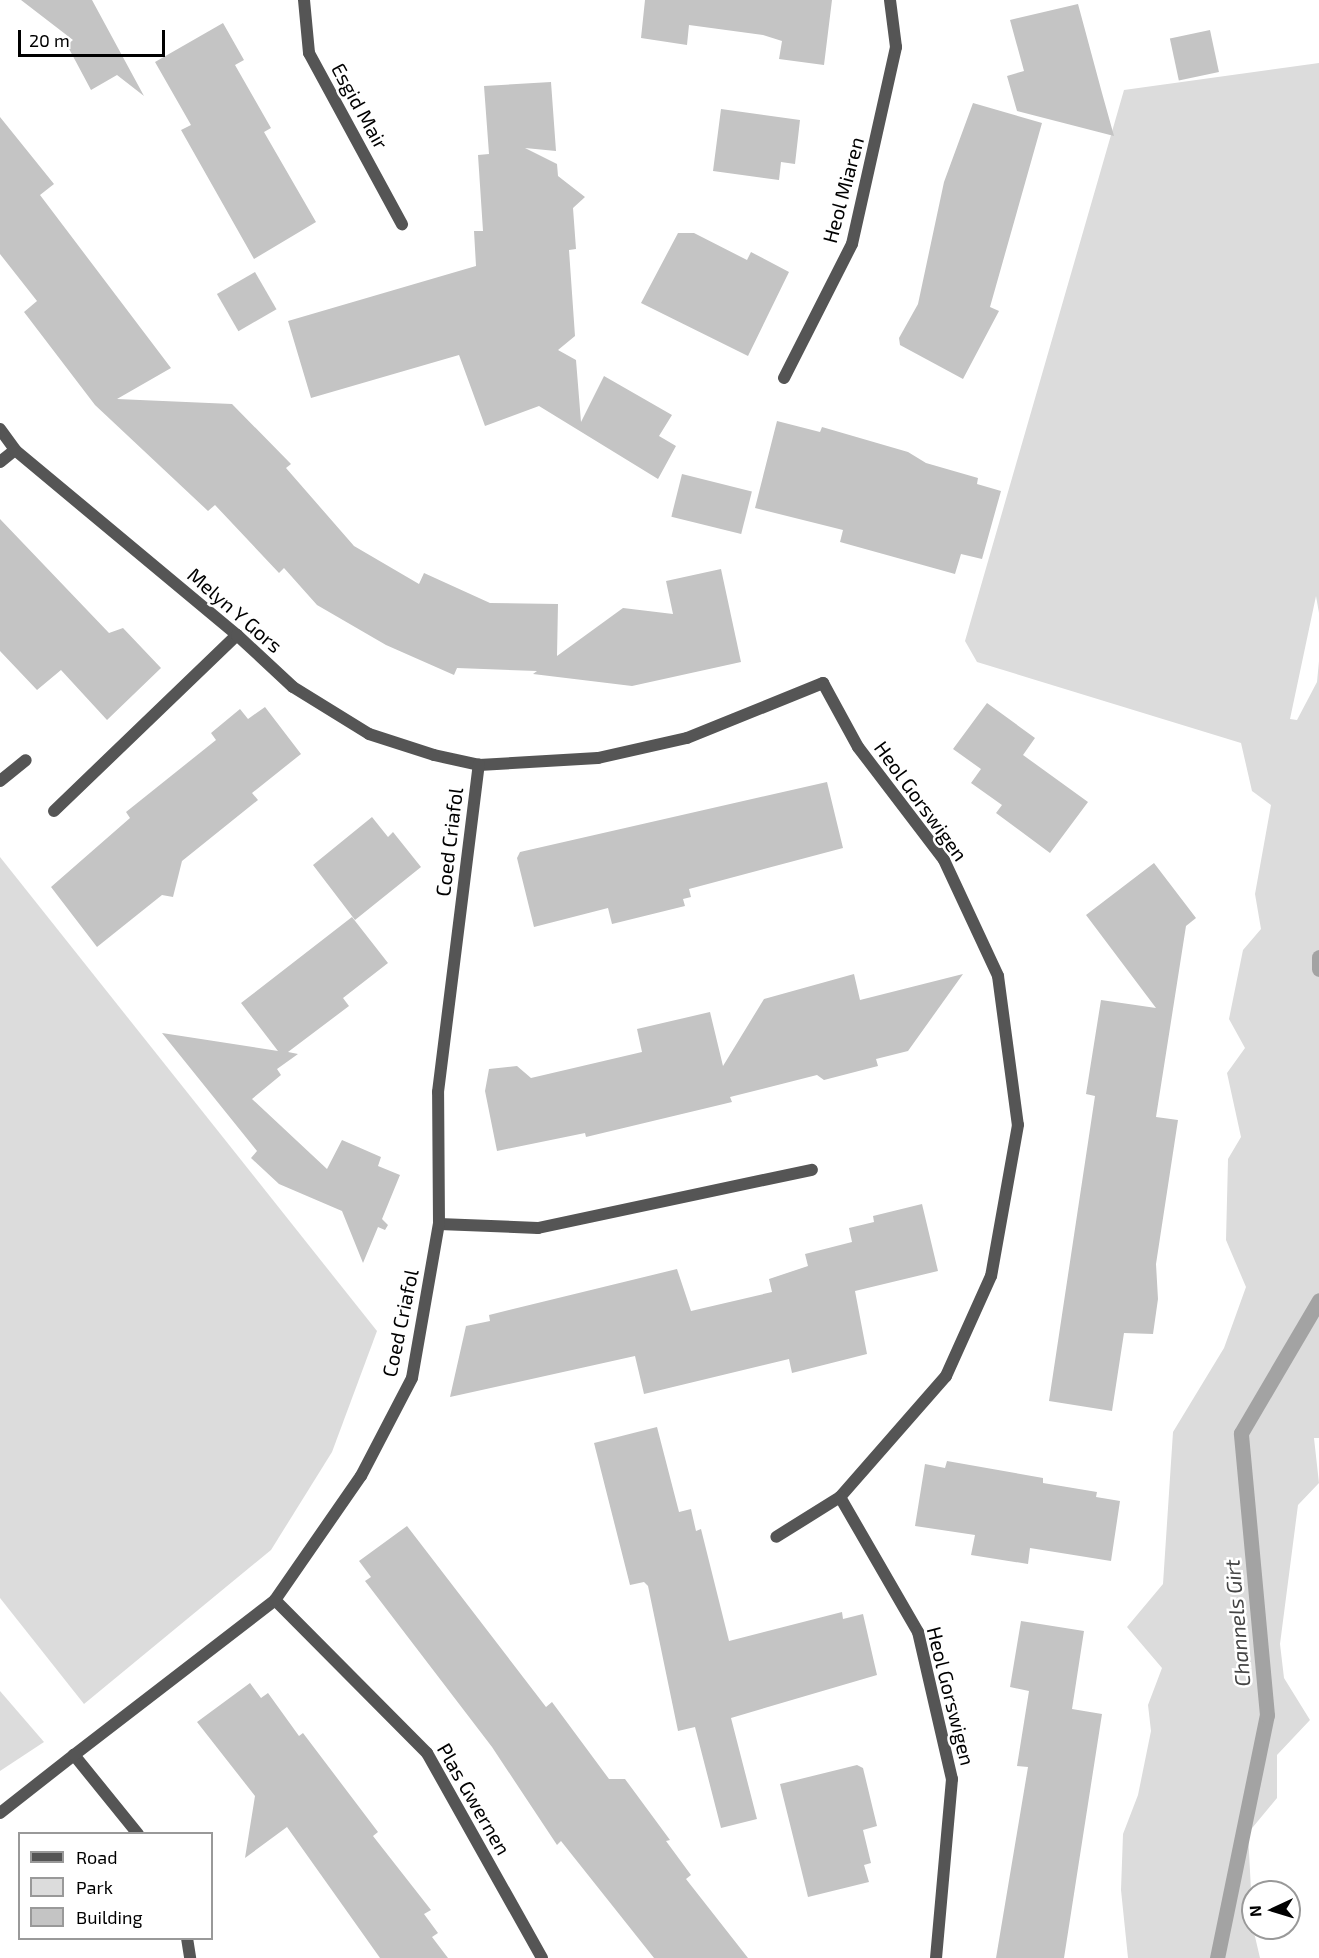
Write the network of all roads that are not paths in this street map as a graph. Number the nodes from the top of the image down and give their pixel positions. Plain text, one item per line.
1 (304, 0) edge
2 (890, 0) edge
3 (402, 224) dead end
4 (784, 378) dead end
5 (0, 429) edge
6 (15, 450) junction
7 (0, 462) edge
8 (237, 635) junction
9 (26, 760) dead end
10 (479, 765) junction
11 (0, 781) edge
12 (54, 811) dead end
13 (812, 1170) dead end
14 (439, 1224) junction
15 (840, 1497) junction
16 (776, 1537) dead end
17 (275, 1600) junction
18 (74, 1755) junction
19 (0, 1813) edge
20 (137, 1832) edge
21 (187, 1940) edge
22 (190, 1958) edge
23 (542, 1958) edge
24 (936, 1958) edge

1 - 3 street, Esgid Mair
2 - 4 street, Heol Miaren
5 - 6 street, Melyn Y Gors
6 - 7 street
6 - 8 street, Melyn Y Gors
8 - 10 street, Melyn Y Gors
8 - 12 street
9 - 11 street
10 - 14 street, Coed Criafol
10 - 15 street, Heol Gorswigen
13 - 14 street
14 - 17 street, Coed Criafol
15 - 16 street, Heol Gorswigen
15 - 24 street, Heol Gorswigen
17 - 18 street, Coed Criafol
17 - 23 street, Plas Gwernen
18 - 19 street, Coed Criafol
18 - 20 street
21 - 22 street

